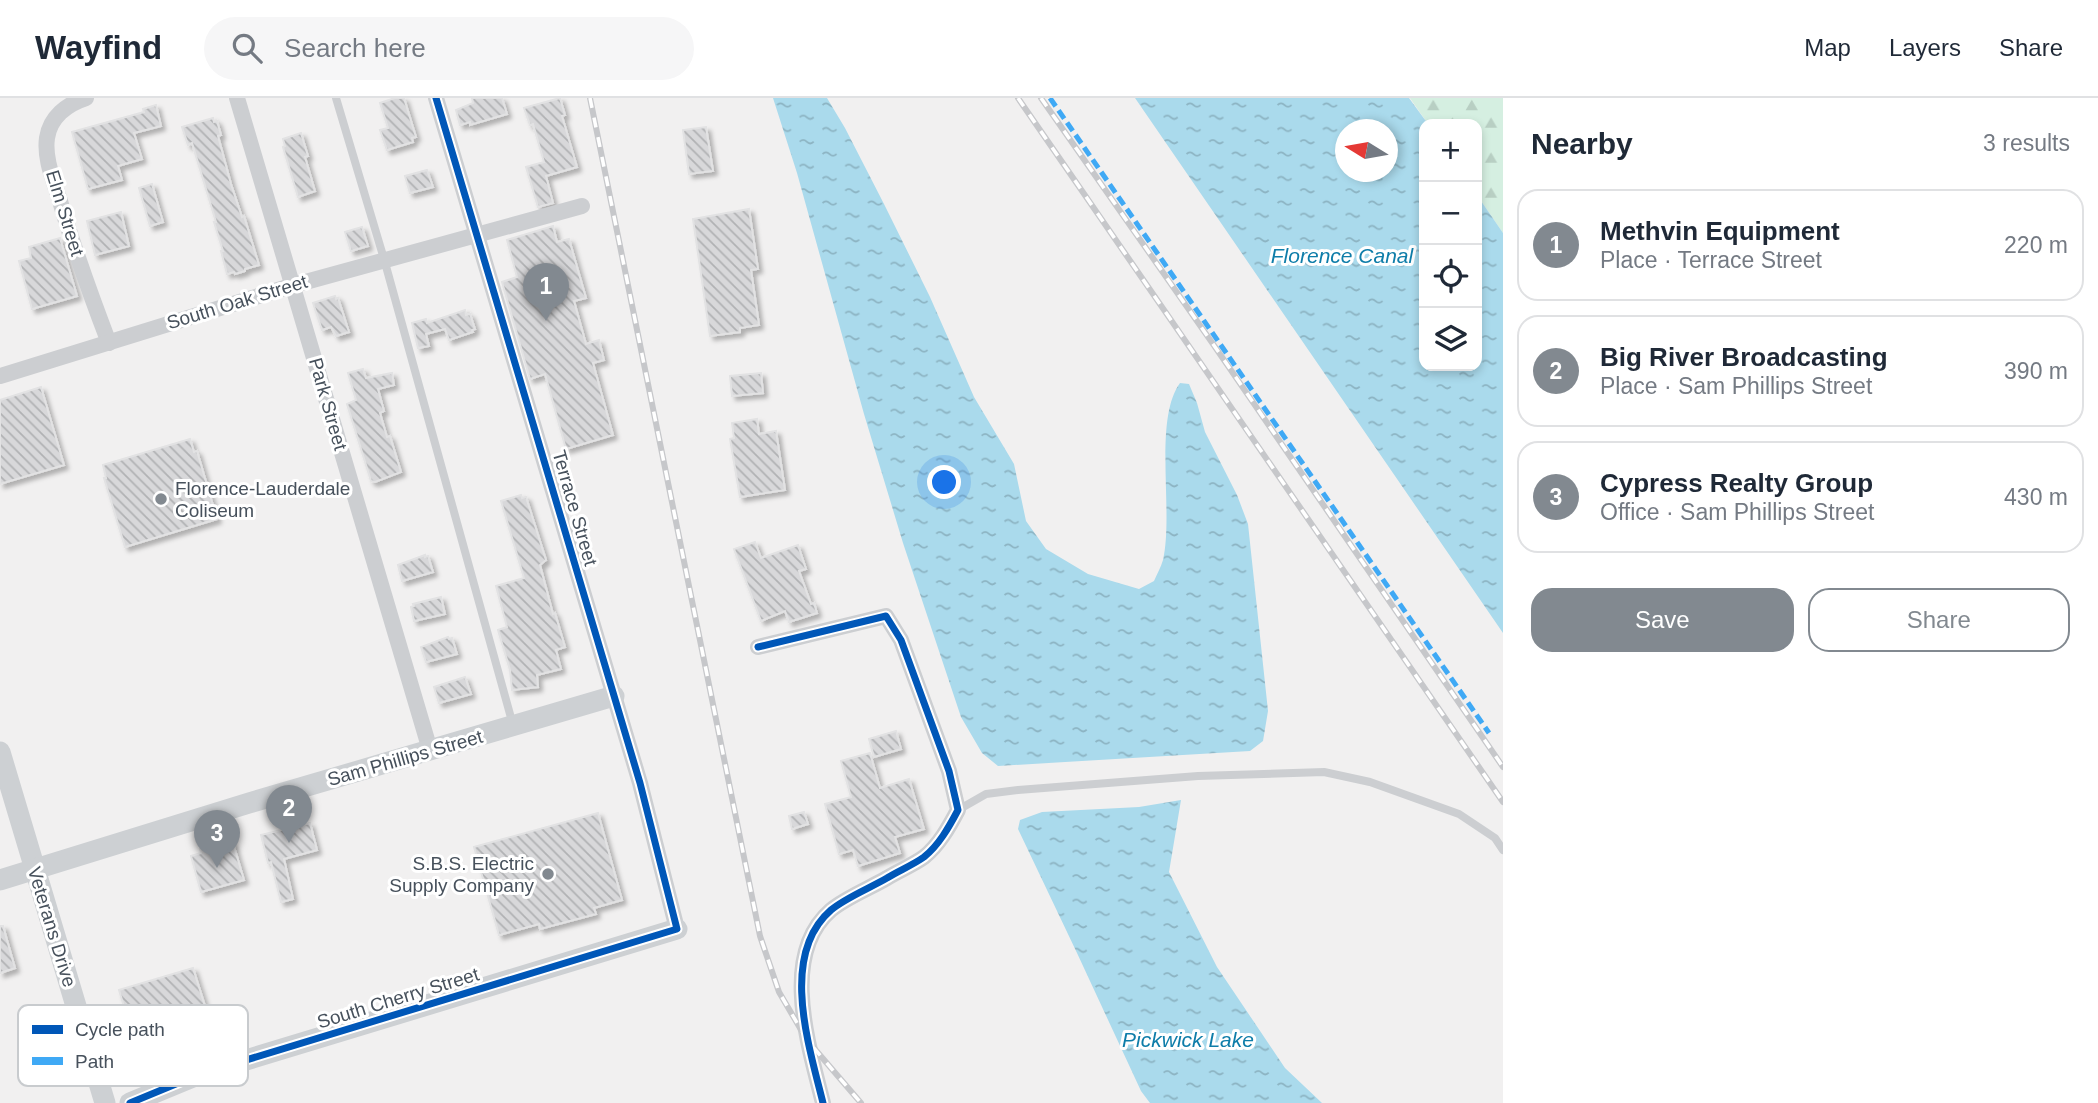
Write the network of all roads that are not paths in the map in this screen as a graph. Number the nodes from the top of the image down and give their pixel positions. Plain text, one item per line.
1 (86, 98) edge
2 (237, 98) edge
3 (336, 98) edge
4 (436, 98) edge
5 (582, 206) dead end
6 (476, 235) junction
7 (384, 259) junction
8 (291, 286) junction
9 (109, 343) junction
10 (0, 376) edge
11 (758, 647) dead end
12 (614, 696) junction
13 (513, 726) junction
14 (430, 750) junction
15 (0, 752) edge
16 (958, 810) junction
17 (1503, 850) edge
18 (35, 869) junction
19 (0, 880) edge
20 (677, 929) joint
21 (76, 1005) edge
22 (248, 1059) edge
23 (100, 1086) edge
24 (171, 1086) edge
25 (105, 1103) edge
26 (130, 1103) edge
27 (823, 1103) edge

1 - 9 street, Elm Street
2 - 8 street, Park Street
3 - 7 lane
4 - 6 street, Terrace Street
5 - 6 street, South Oak Street
6 - 7 street, South Oak Street
6 - 12 street, Terrace Street
7 - 8 street, South Oak Street
7 - 13 lane
8 - 9 street, South Oak Street
8 - 14 street, Park Street
9 - 10 street, South Oak Street
11 - 16 street
12 - 13 street, Sam Phillips Street
12 - 20 street, Terrace Street
13 - 14 street, Sam Phillips Street
14 - 18 street, Sam Phillips Street
15 - 18 street, Veterans Drive
16 - 17 lane
16 - 27 street
18 - 19 street, Sam Phillips Street
18 - 21 street, Veterans Drive
20 - 22 street, South Cherry Street
23 - 25 street, Veterans Drive
24 - 26 street, South Cherry Street

